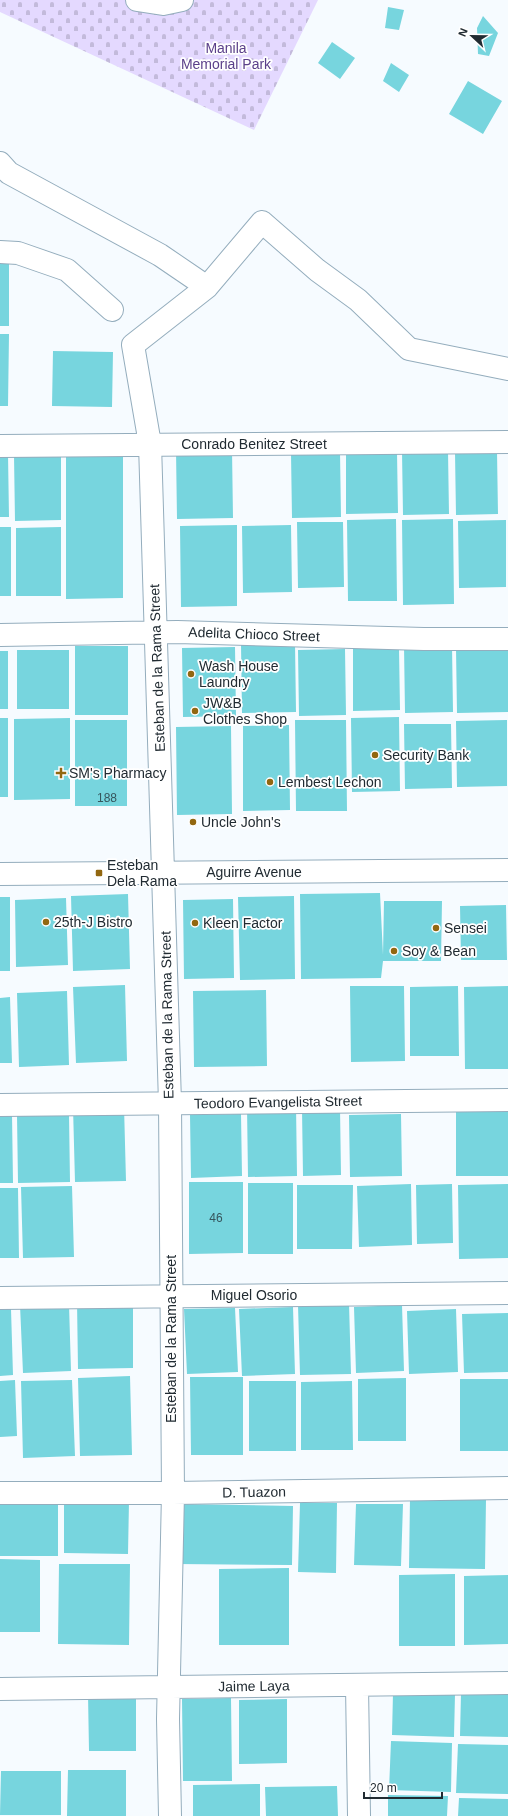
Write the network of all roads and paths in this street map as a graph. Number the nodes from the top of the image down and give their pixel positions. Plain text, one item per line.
1 (137, 0) edge
2 (182, 0) edge
3 (0, 163) edge
4 (0, 252) edge
5 (207, 287) junction
6 (112, 310) dead end
7 (508, 370) edge
8 (508, 442) edge
9 (150, 444) junction
10 (0, 446) edge
11 (155, 632) junction
12 (0, 635) edge
13 (508, 639) edge
14 (508, 870) edge
15 (163, 873) junction
16 (0, 874) edge
17 (508, 1100) edge
18 (170, 1103) junction
19 (0, 1105) edge
20 (508, 1293) edge
21 (171, 1296) junction
22 (0, 1298) edge
23 (508, 1488) edge
24 (0, 1493) edge
25 (173, 1493) junction
26 (508, 1684) edge
27 (358, 1685) junction
28 (170, 1687) junction
29 (0, 1689) edge
30 (170, 1816) edge
31 (358, 1816) edge

1 - 2 street
3 - 5 street
4 - 6 street
5 - 7 street
5 - 9 street, Esteban de la Rama Street
8 - 9 street, Conrado Benitez Street
9 - 10 street, Conrado Benitez Street
9 - 11 street, Esteban de la Rama Street
11 - 12 street, Adelita Chioco Street
11 - 13 street, Adelita Chioco Street
11 - 15 street, Esteban de la Rama Street
14 - 15 street, Aguirre Avenue
15 - 16 street, Aguirre Avenue
15 - 18 street, Esteban de la Rama Street
17 - 18 street, Teodoro Evangelista Street
18 - 19 street, Teodoro Evangelista Street
18 - 21 street, Esteban de la Rama Street
20 - 21 street, Miguel Osorio
21 - 22 street, Miguel Osorio
21 - 25 street, Esteban de la Rama Street
23 - 25 street, D. Tuazon
24 - 25 street, D. Tuazon
25 - 28 street, Esteban de la Rama Street
26 - 27 street, Jaime Laya
27 - 28 street, Jaime Laya
27 - 31 street
28 - 29 street, Jaime Laya
28 - 30 street, Esteban de la Rama Street

